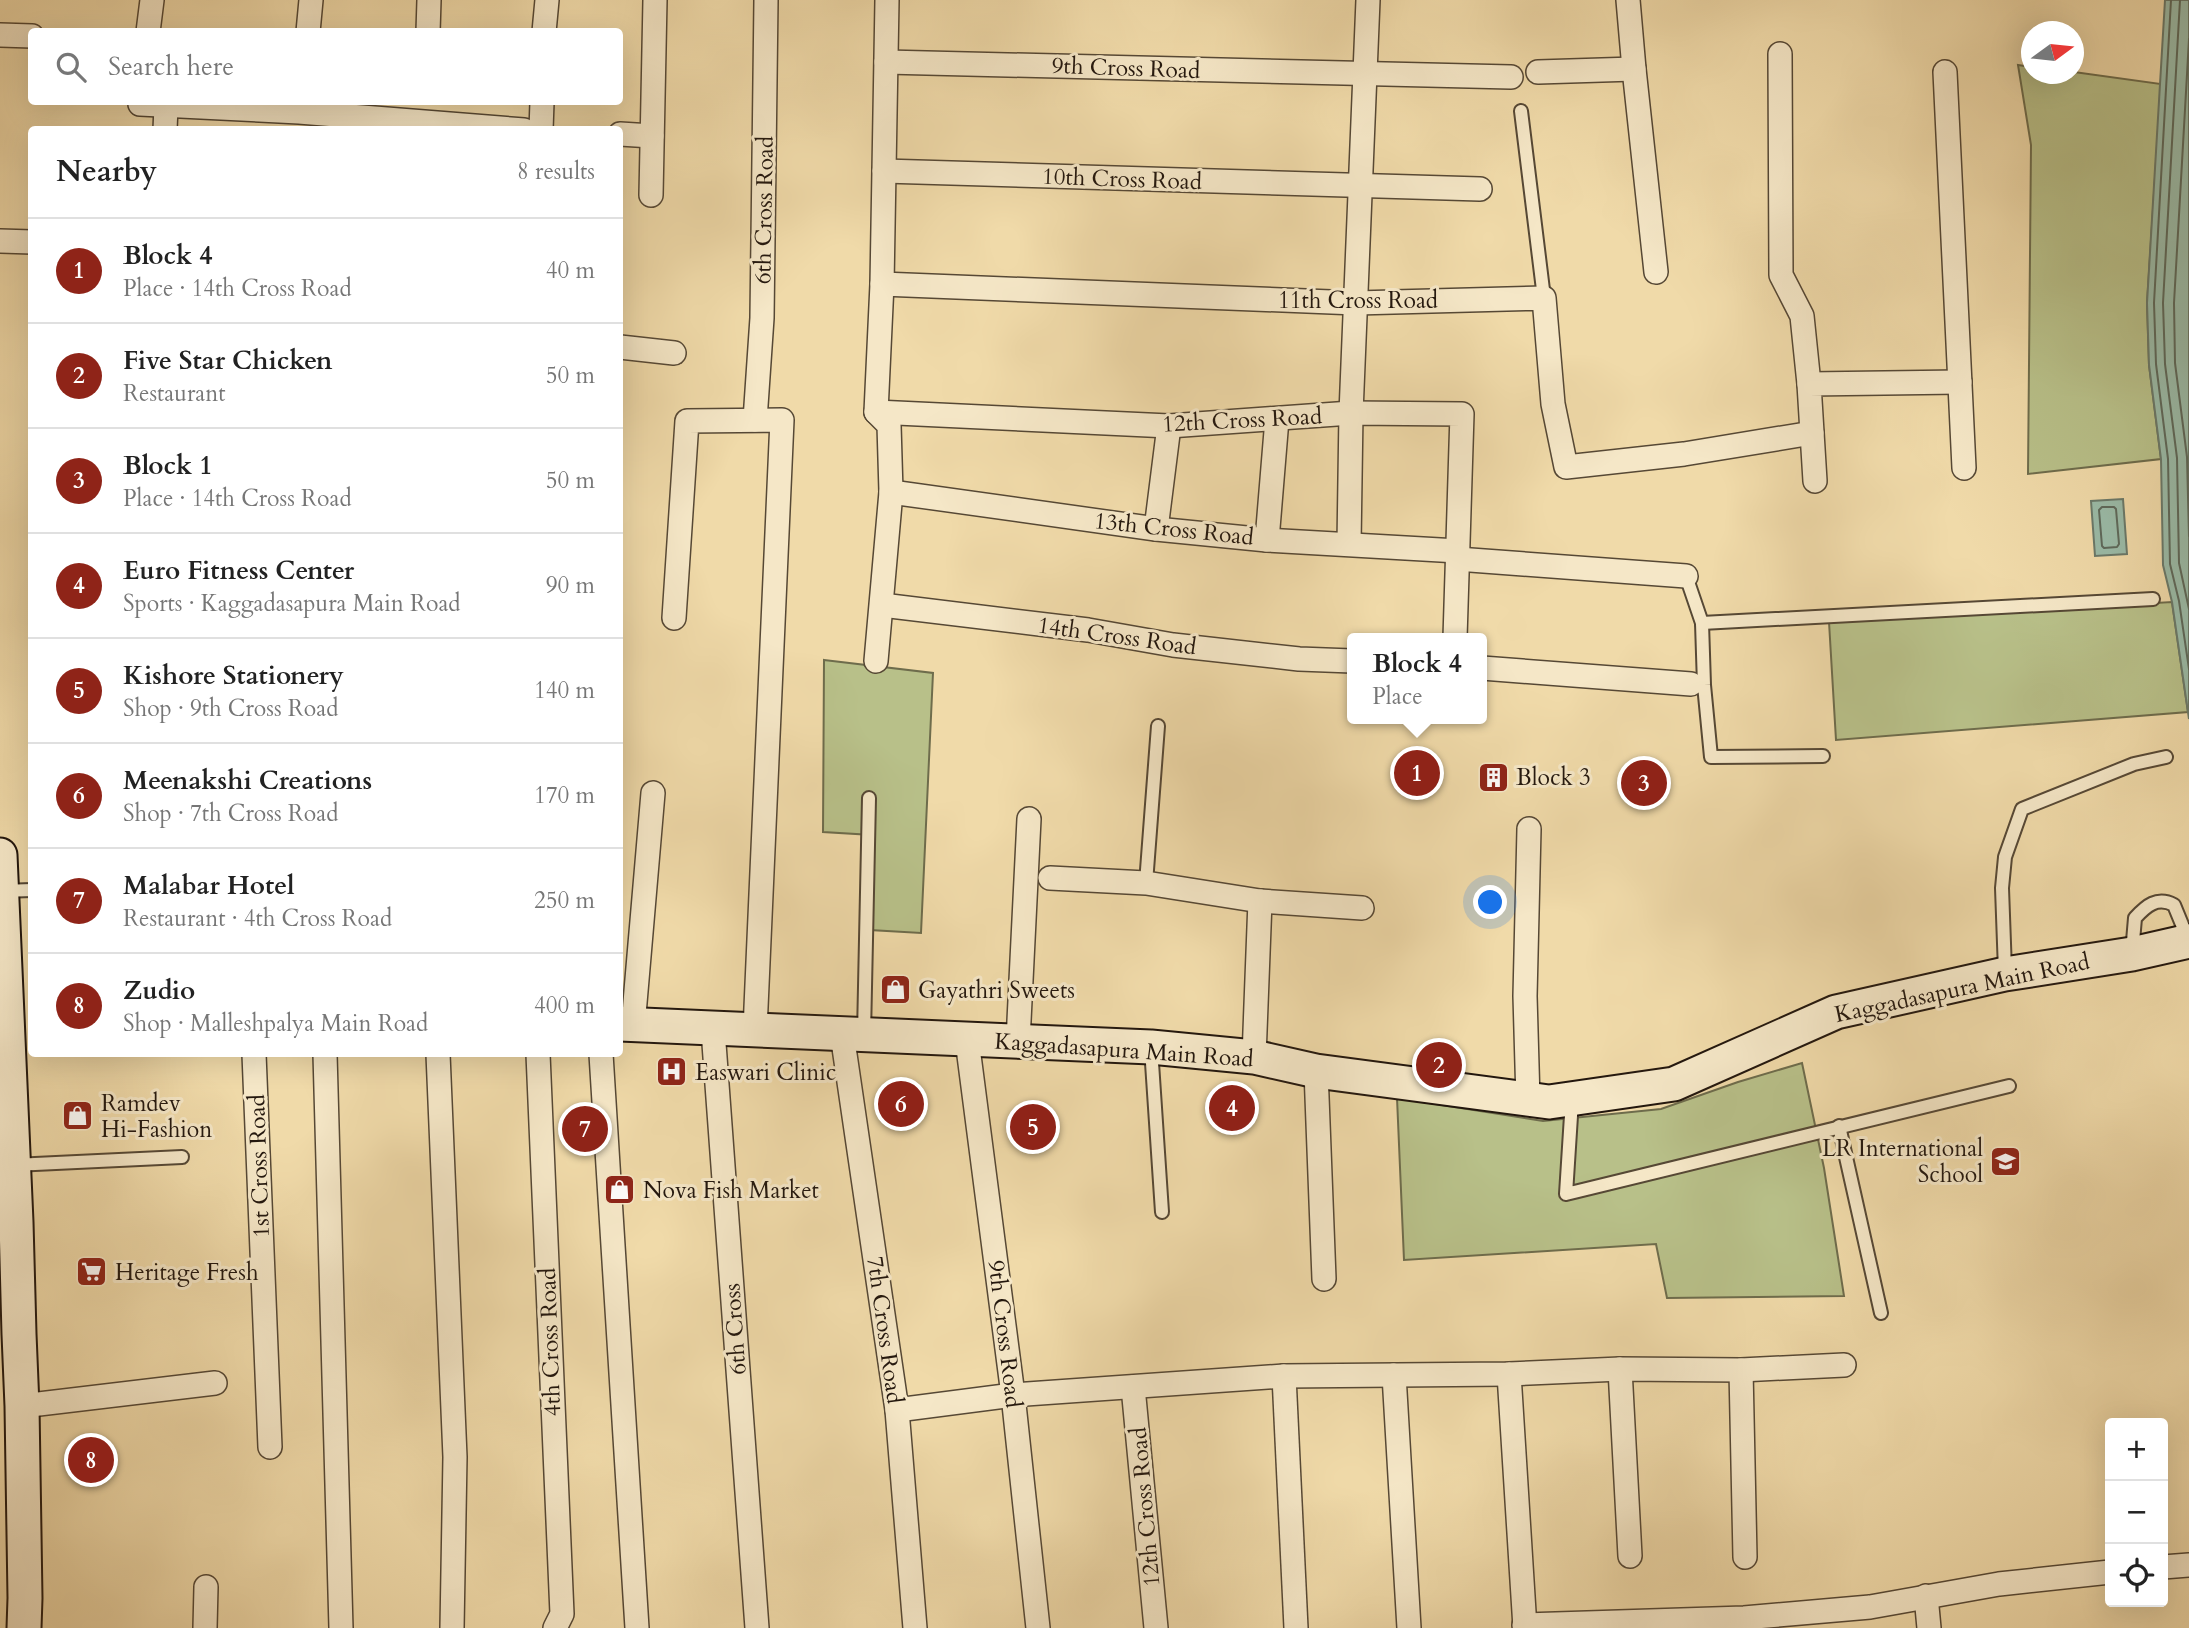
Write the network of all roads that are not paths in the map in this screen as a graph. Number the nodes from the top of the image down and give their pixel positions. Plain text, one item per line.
1 (152, 0) edge
2 (311, 0) edge
3 (429, 0) edge
4 (547, 0) edge
5 (655, 0) edge
6 (766, 0) edge
7 (887, 0) edge
8 (1368, 0) edge
9 (1628, 0) edge
10 (148, 28) edge
11 (308, 28) edge
12 (428, 28) edge
13 (544, 28) edge
14 (0, 35) edge
15 (28, 36) edge
16 (1780, 54) dead end
17 (886, 62) junction
18 (1634, 69) junction
19 (1538, 72) dead end
20 (1945, 72) dead end
21 (1365, 75) junction
22 (1511, 77) dead end
23 (153, 105) edge
24 (542, 105) edge
25 (166, 106) junction
26 (1521, 111) dead end
27 (299, 114) edge
28 (424, 117) edge
29 (165, 126) edge
30 (493, 126) edge
31 (541, 126) edge
32 (623, 134) edge
33 (652, 136) junction
34 (884, 171) junction
35 (1361, 186) junction
36 (1480, 189) dead end
37 (651, 195) dead end
38 (0, 241) edge
39 (28, 242) edge
40 (1656, 272) dead end
41 (881, 284) junction
42 (1544, 298) junction
43 (1356, 303) junction
44 (623, 347) edge
45 (674, 354) dead end
46 (1960, 382) junction
47 (1809, 384) junction
48 (876, 412) junction
49 (1351, 414) junction
50 (755, 419) junction
51 (1277, 419) junction
52 (1169, 426) junction
53 (1812, 433) junction
54 (1964, 468) dead end
55 (1815, 481) dead end
56 (891, 492) junction
57 (1156, 529) junction
58 (1268, 540) junction
59 (1349, 544) junction
60 (1457, 555) junction
61 (1686, 576) joint
62 (2153, 599) dead end
63 (882, 605) junction
64 (674, 618) dead end
65 (1702, 623) junction
66 (1455, 633) edge
67 (876, 661) dead end
68 (1347, 661) edge
69 (1487, 668) edge
70 (1697, 685) junction
71 (1158, 726) dead end
72 (1823, 756) dead end
73 (2166, 757) dead end
74 (653, 793) dead end
75 (869, 797) dead end
76 (1029, 819) dead end
77 (1529, 829) dead end
78 (0, 855) edge
79 (1051, 878) dead end
80 (1146, 883) junction
81 (17, 890) edge
82 (1260, 901) junction
83 (1362, 908) dead end
84 (2189, 941) edge
85 (2133, 954) junction
86 (2, 956) edge
87 (2005, 974) junction
88 (19, 1006) edge
89 (626, 1025) edge
90 (713, 1030) junction
91 (755, 1030) junction
92 (853, 1034) junction
93 (967, 1040) junction
94 (1017, 1041) junction
95 (1151, 1047) junction
96 (254, 1057) edge
97 (325, 1057) edge
98 (438, 1057) edge
99 (538, 1057) edge
100 (601, 1057) edge
101 (1254, 1057) junction
102 (1316, 1071) junction
103 (2009, 1086) dead end
104 (1528, 1100) junction
105 (1572, 1100) junction
106 (6, 1103) edge
107 (1839, 1126) junction
108 (182, 1157) dead end
109 (14, 1165) junction
110 (1162, 1212) dead end
111 (8, 1223) edge
112 (1324, 1279) dead end
113 (1881, 1313) dead end
114 (9, 1335) edge
115 (1844, 1365) dead end
116 (1620, 1369) junction
117 (1741, 1370) junction
118 (1508, 1374) junction
119 (1394, 1375) junction
120 (1284, 1376) junction
121 (215, 1383) dead end
122 (1133, 1387) junction
123 (1013, 1395) junction
124 (22, 1406) junction
125 (897, 1410) junction
126 (270, 1447) dead end
127 (1630, 1556) dead end
128 (1745, 1557) dead end
129 (2189, 1565) edge
130 (2168, 1567) edge
131 (2105, 1573) edge
132 (206, 1587) dead end
133 (1926, 1596) junction
134 (1525, 1627) edge
135 (24, 1628) edge
136 (205, 1628) edge
137 (341, 1628) edge
138 (452, 1628) edge
139 (555, 1628) edge
140 (637, 1628) edge
141 (757, 1628) edge
142 (915, 1628) edge
143 (1038, 1628) edge
144 (1156, 1628) edge
145 (1296, 1628) edge
146 (1409, 1628) edge
147 (1929, 1628) edge

1 - 10 street
2 - 11 street
3 - 12 street
4 - 13 street
5 - 33 street
6 - 50 street, 6th Cross Road
7 - 17 street
8 - 21 street
9 - 18 street
14 - 15 street
16 - 47 street
17 - 21 street, 9th Cross Road
17 - 34 street
18 - 19 street
18 - 40 street
20 - 46 street
21 - 22 street, 9th Cross Road
21 - 35 street
23 - 25 street
24 - 31 street
25 - 27 street
25 - 29 street
26 - 42 lane
27 - 28 street
28 - 30 street
32 - 33 street
33 - 37 street
34 - 35 street, 10th Cross Road
34 - 41 street
35 - 36 street, 10th Cross Road
35 - 43 street
38 - 39 street
41 - 43 street, 11th Cross Road
41 - 48 street
42 - 43 street, 11th Cross Road
42 - 53 street
43 - 49 street
44 - 45 street
46 - 47 street
46 - 54 street
47 - 53 street
48 - 52 street, 12th Cross Road
48 - 56 street
49 - 51 street, 12th Cross Road
49 - 59 street
49 - 60 street, 12th Cross Road
50 - 64 street
50 - 91 street
51 - 52 street, 12th Cross Road
51 - 58 street
52 - 57 street
53 - 55 street
56 - 57 street, 13th Cross Road
56 - 63 street
57 - 58 street, 13th Cross Road
58 - 59 street, 13th Cross Road
59 - 60 street, 13th Cross Road
60 - 61 street, 13th Cross Road
60 - 66 street
61 - 65 lane
62 - 65 lane
63 - 67 street
63 - 68 street, 14th Cross Road
65 - 70 lane
69 - 70 street
70 - 72 lane
71 - 80 lane
73 - 87 lane
74 - 89 street
75 - 92 lane
76 - 94 street
77 - 104 street
78 - 81 main road
79 - 80 street
80 - 82 street
81 - 86 main road
82 - 83 street
82 - 101 street
84 - 85 main road, Kaggadasapura Main Road
84 - 85 lane
85 - 87 main road, Kaggadasapura Main Road
86 - 88 main road
87 - 105 main road, Kaggadasapura Main Road
88 - 106 main road
89 - 90 main road, Kaggadasapura Main Road
90 - 91 main road, Kaggadasapura Main Road
90 - 141 street, 6th Cross
91 - 92 main road, Kaggadasapura Main Road
92 - 93 main road, Kaggadasapura Main Road
92 - 125 street, 7th Cross Road
93 - 94 main road, Kaggadasapura Main Road
93 - 123 street, 9th Cross Road
94 - 95 main road, Kaggadasapura Main Road
95 - 101 main road, Kaggadasapura Main Road
95 - 110 lane
96 - 126 street, 1st Cross Road
97 - 137 street
98 - 138 street
99 - 139 street, 4th Cross Road
100 - 140 street
101 - 102 main road, Kaggadasapura Main Road
102 - 104 main road, Kaggadasapura Main Road
102 - 112 street
103 - 107 lane
104 - 105 main road, Kaggadasapura Main Road
105 - 107 lane
106 - 109 main road
107 - 113 lane
108 - 109 lane
109 - 111 main road
111 - 114 main road
114 - 124 main road
115 - 117 street
116 - 117 street
116 - 118 street
116 - 127 street
117 - 128 street
118 - 119 street
118 - 134 street
119 - 120 street
119 - 146 street
120 - 122 street
120 - 145 street
121 - 124 street
122 - 123 street
122 - 144 street, 12th Cross Road
123 - 125 street
123 - 143 street, 9th Cross Road
124 - 135 main road
125 - 142 street, 7th Cross Road
129 - 130 street
131 - 133 street
132 - 136 street
133 - 134 street
133 - 147 street

